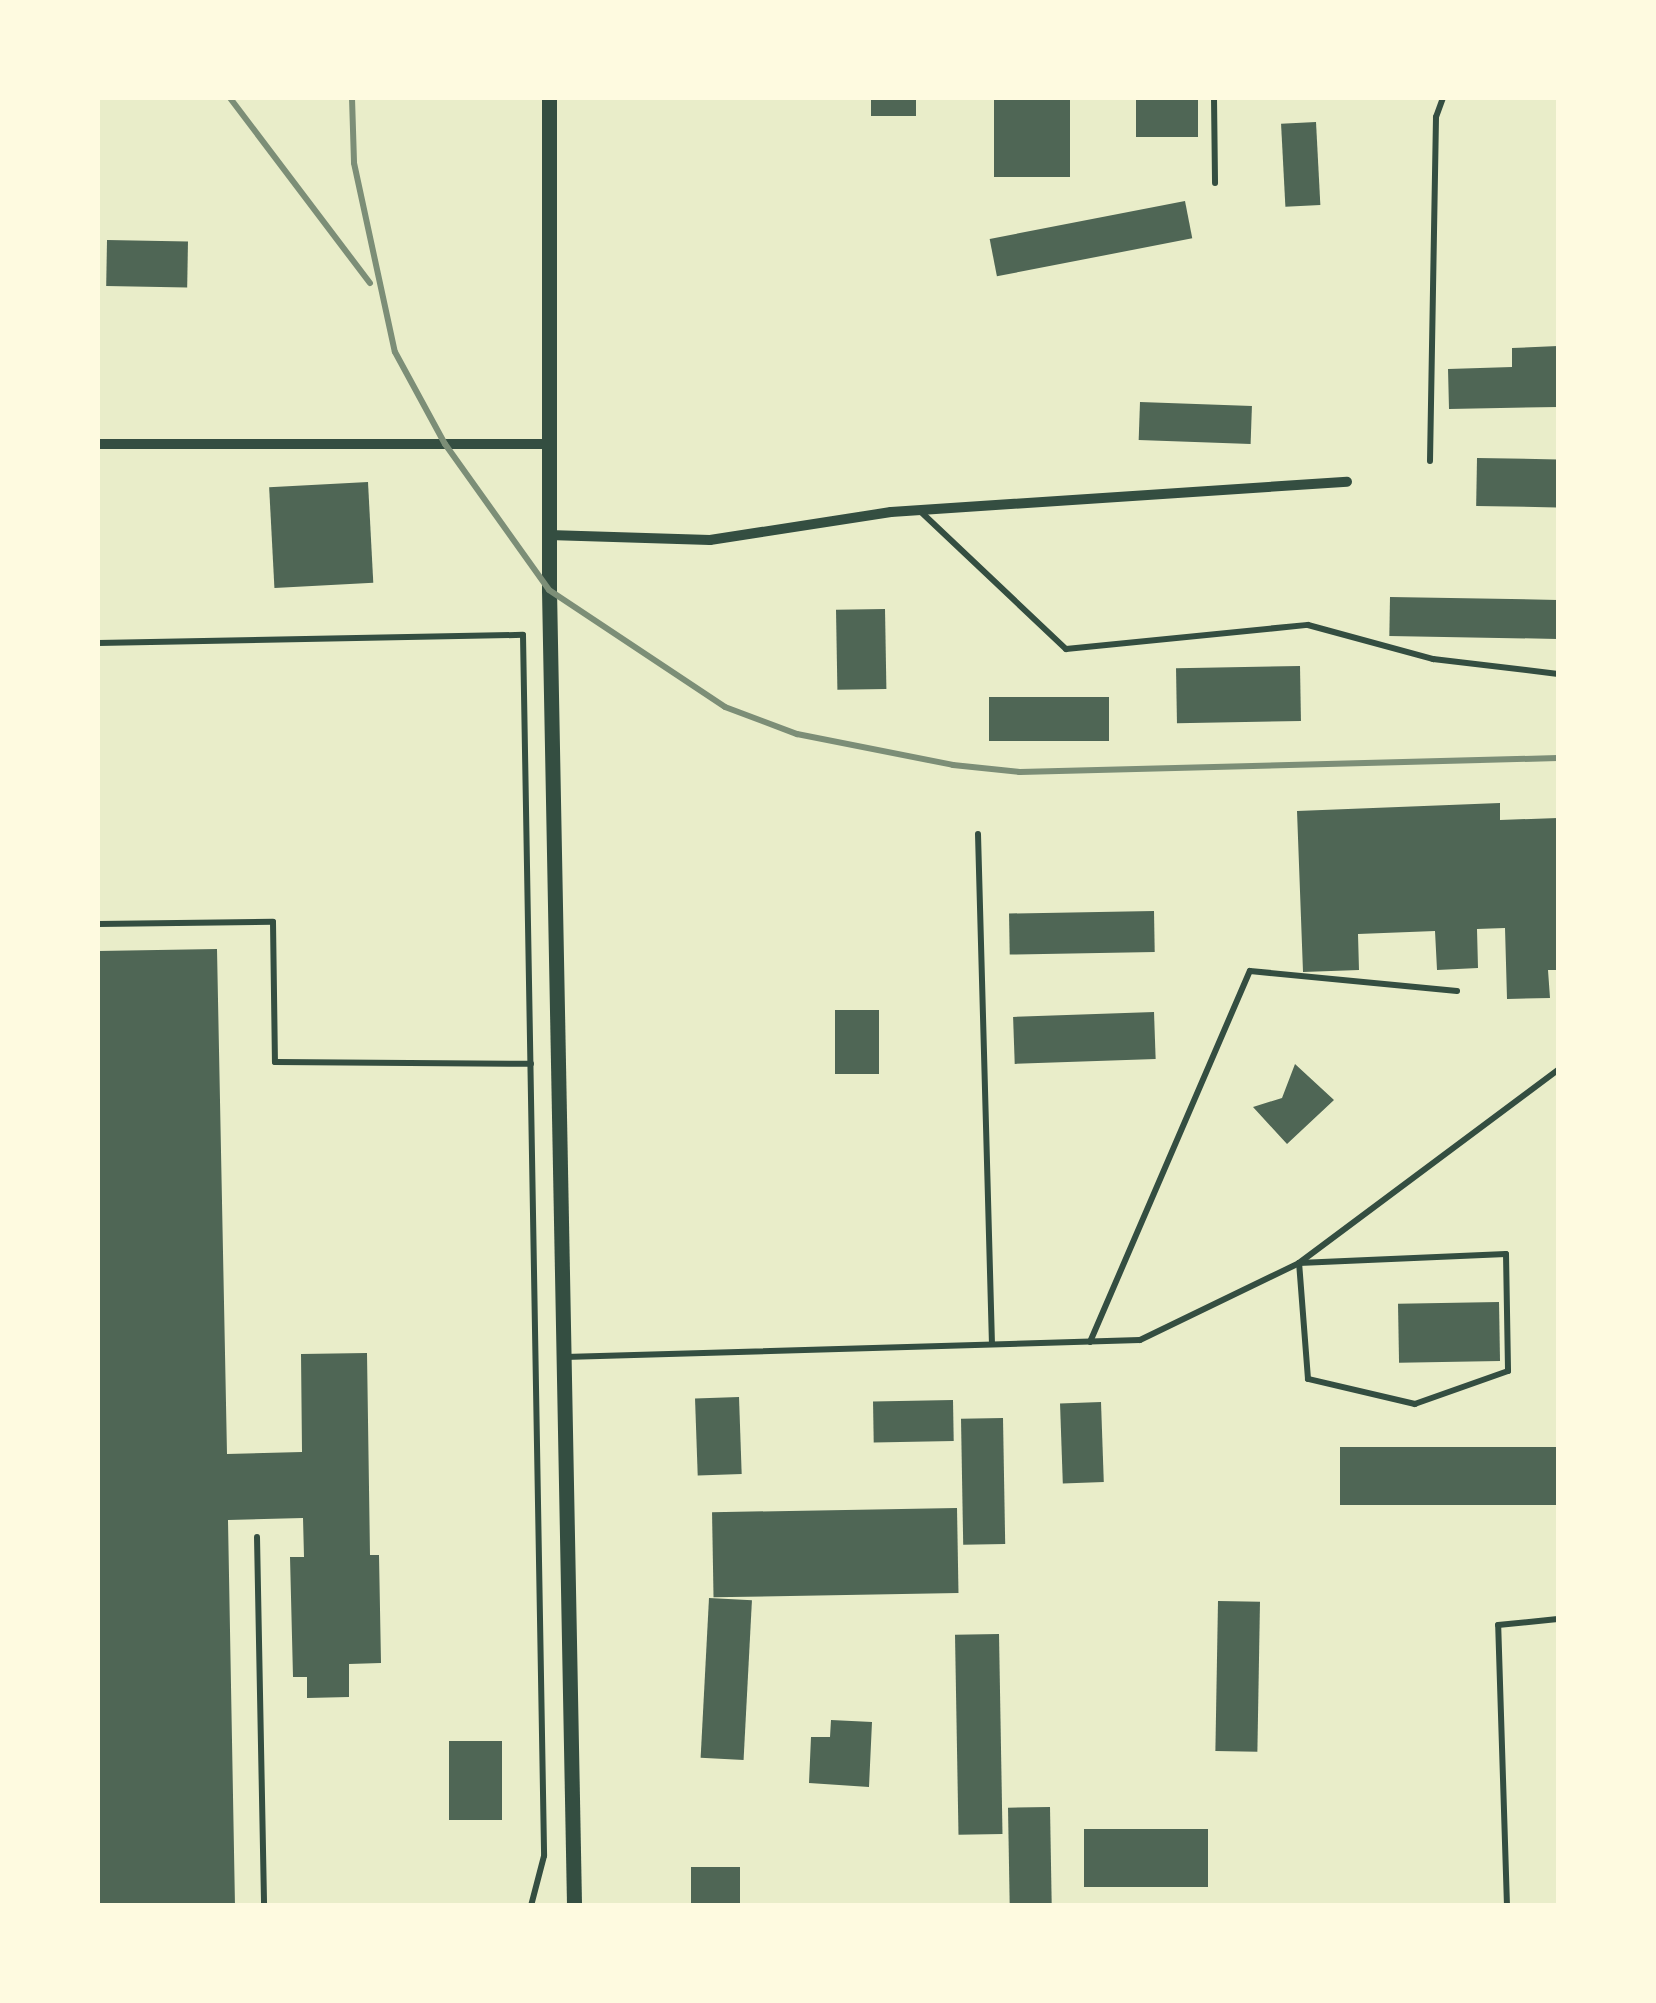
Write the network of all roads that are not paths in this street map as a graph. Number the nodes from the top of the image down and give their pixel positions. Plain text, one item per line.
1 (549, 98) edge
2 (1214, 98) edge
3 (1443, 98) edge
4 (1216, 183) dead end
5 (98, 444) edge
6 (549, 444) junction
7 (1430, 461) dead end
8 (1348, 482) dead end
9 (919, 510) junction
10 (550, 535) junction
11 (98, 643) edge
12 (1558, 674) edge
13 (978, 834) dead end
14 (98, 924) edge
15 (1457, 990) dead end
16 (531, 1064) junction
17 (1558, 1070) edge
18 (1298, 1263) junction
19 (1090, 1342) junction
20 (992, 1344) junction
21 (564, 1356) junction
22 (257, 1538) dead end
23 (1558, 1619) edge
24 (264, 1906) edge
25 (531, 1906) edge
26 (574, 1906) edge
27 (1507, 1906) edge

1 - 6 street
2 - 4 lane
3 - 7 lane
5 - 6 street
6 - 10 street
8 - 9 street
9 - 10 street
9 - 12 lane
10 - 21 street
11 - 16 lane
13 - 20 lane
14 - 16 lane
15 - 19 lane
16 - 25 lane
17 - 18 lane
18 - 18 lane
18 - 19 lane
19 - 20 lane
20 - 21 lane
21 - 26 street
22 - 24 lane
23 - 27 lane

